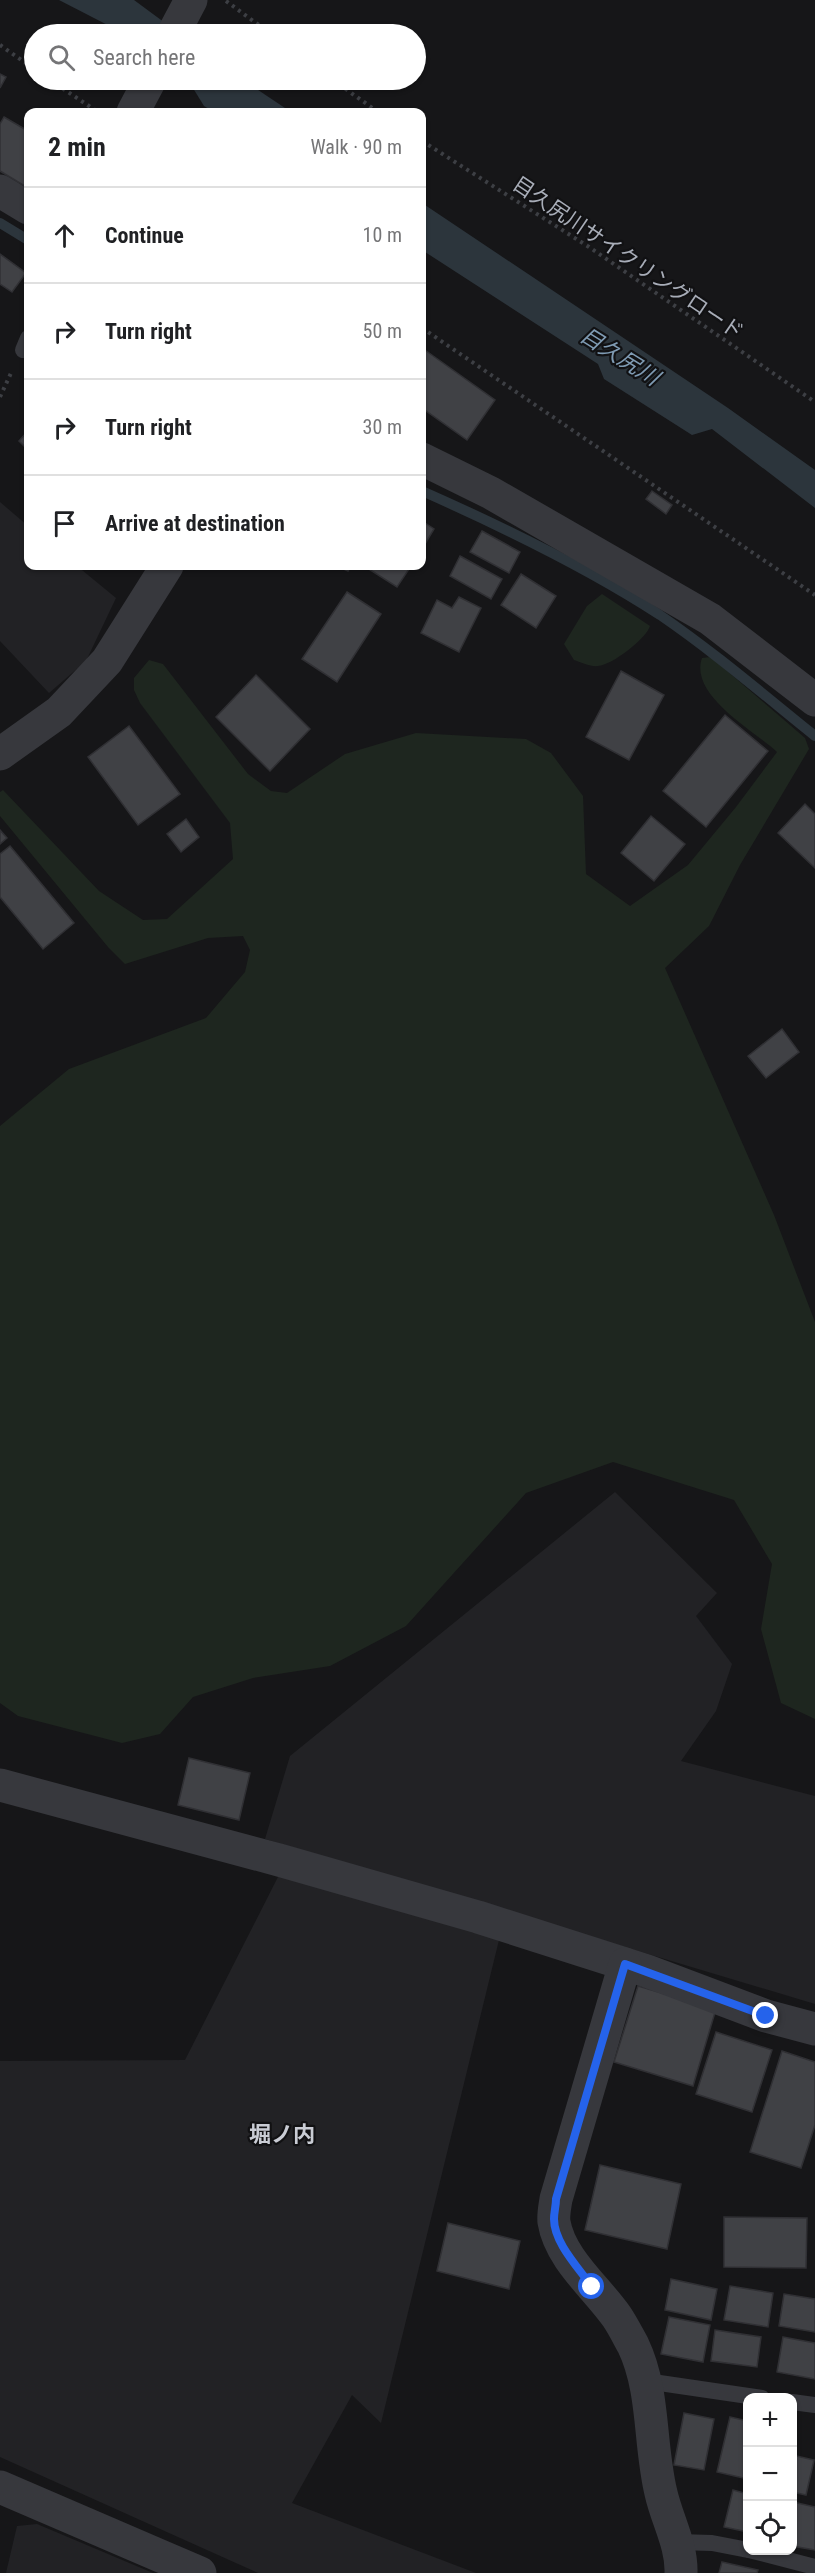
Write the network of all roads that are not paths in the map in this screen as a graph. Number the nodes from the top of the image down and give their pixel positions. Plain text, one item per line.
1 (191, 0) edge
2 (178, 24) edge
3 (145, 90) edge
4 (135, 108) edge
5 (0, 191) edge
6 (24, 206) edge
7 (426, 461) edge
8 (164, 570) edge
9 (815, 700) edge
10 (0, 754) edge
11 (0, 1785) edge
12 (625, 1964) junction
13 (815, 2029) edge
14 (646, 2381) junction
15 (743, 2394) edge
16 (797, 2403) edge
17 (815, 2405) edge
18 (0, 2487) edge
19 (743, 2549) edge
20 (768, 2555) edge
21 (679, 2558) edge
22 (815, 2567) edge
23 (200, 2573) edge

1 - 2 street
3 - 4 street
5 - 6 street
7 - 9 street
8 - 10 street
11 - 12 street
12 - 13 street
12 - 14 street
14 - 15 lane
14 - 21 street
16 - 17 lane
18 - 23 street
19 - 21 lane
20 - 22 lane

